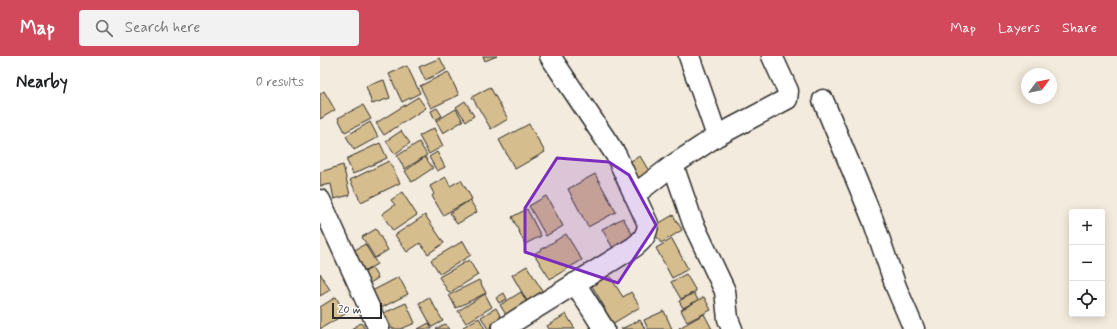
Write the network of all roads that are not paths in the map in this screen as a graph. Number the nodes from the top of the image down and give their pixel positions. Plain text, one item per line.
1 (550, 56) edge
2 (689, 56) edge
3 (772, 56) edge
4 (823, 100) dead end
5 (717, 136) junction
6 (673, 165) junction
7 (634, 195) junction
8 (320, 200) edge
9 (575, 283) junction
10 (379, 329) edge
11 (502, 329) edge
12 (604, 329) edge
13 (732, 329) edge
14 (914, 329) edge

1 - 7 street
2 - 5 street
3 - 5 street
4 - 14 street
5 - 6 street
6 - 7 street
6 - 13 street
7 - 9 street
8 - 10 street
9 - 11 street
9 - 12 street

